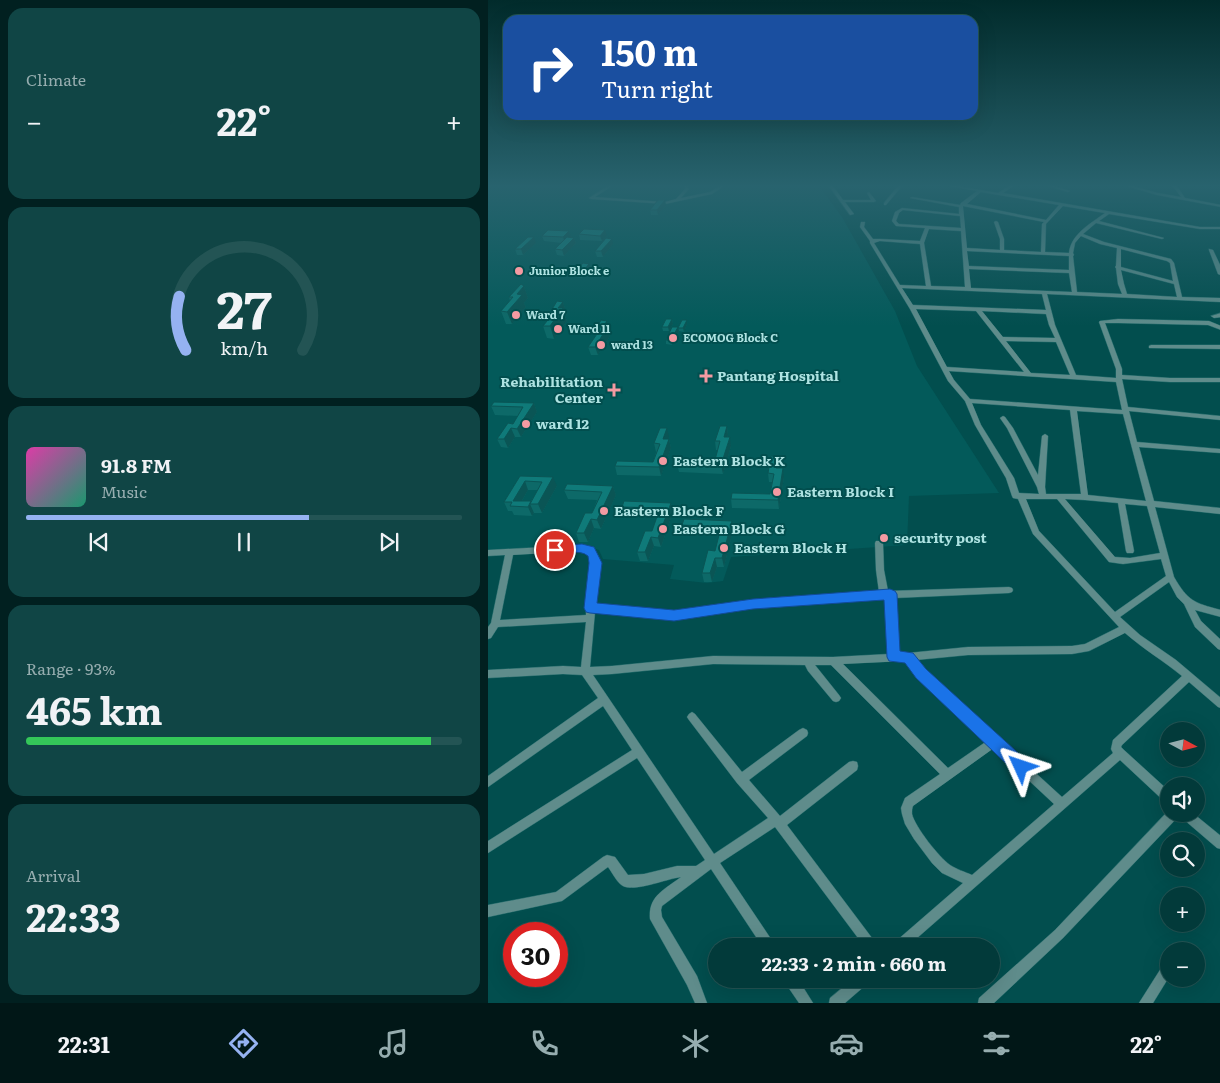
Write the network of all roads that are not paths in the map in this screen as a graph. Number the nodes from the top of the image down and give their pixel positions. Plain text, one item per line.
1 (866, 233) edge
2 (925, 233) edge
3 (963, 233) edge
4 (1000, 233) edge
5 (1043, 233) edge
6 (1084, 233) edge
7 (1141, 233) edge
8 (1081, 235) junction
9 (1162, 238) dead end
10 (872, 241) junction
11 (922, 243) junction
12 (1119, 248) junction
13 (965, 249) junction
14 (1211, 250) dead end
15 (1002, 251) junction
16 (1043, 253) junction
17 (1072, 255) junction
18 (966, 267) junction
19 (1117, 267) junction
20 (1072, 272) junction
21 (1220, 274) edge
22 (1176, 283) junction
23 (898, 286) junction
24 (929, 287) junction
25 (968, 288) junction
26 (1044, 293) junction
27 (1075, 294) junction
28 (1125, 296) junction
29 (1180, 299) junction
30 (1220, 300) edge
31 (912, 307) junction
32 (978, 310) junction
33 (1048, 312) junction
34 (1220, 328) edge
35 (1001, 339) junction
36 (1058, 340) junction
37 (1151, 347) dead end
38 (1220, 347) edge
39 (946, 369) junction
40 (1029, 374) junction
41 (1072, 376) junction
42 (1119, 378) junction
43 (1220, 380) edge
44 (968, 401) junction
45 (1073, 408) junction
46 (1125, 410) junction
47 (1003, 418) dead end
48 (1220, 418) edge
49 (1046, 436) dead end
50 (1134, 444) junction
51 (1220, 451) edge
52 (1041, 487) junction
53 (1021, 496) junction
54 (1043, 497) junction
55 (1059, 497) junction
56 (1085, 497) junction
57 (1121, 500) junction
58 (1151, 504) junction
59 (1220, 511) edge
60 (879, 543) dead end
61 (1130, 551) dead end
62 (510, 552) junction
63 (488, 553) edge
64 (1164, 556) junction
65 (1170, 576) junction
66 (1009, 590) dead end
67 (887, 594) junction
68 (1188, 604) junction
69 (590, 608) junction
70 (1220, 614) edge
71 (1114, 617) junction
72 (589, 618) junction
73 (494, 624) junction
74 (1126, 628) junction
75 (488, 635) edge
76 (1220, 646) edge
77 (894, 657) junction
78 (908, 657) junction
79 (809, 661) junction
80 (833, 661) junction
81 (585, 671) junction
82 (488, 674) edge
83 (1189, 676) junction
84 (836, 698) dead end
85 (603, 700) junction
86 (1220, 704) edge
87 (692, 717) dead end
88 (803, 733) dead end
89 (994, 742) junction
90 (638, 752) junction
91 (1120, 753) junction
92 (853, 766) dead end
93 (947, 774) junction
94 (741, 779) junction
95 (488, 782) edge
96 (1160, 790) edge
97 (1062, 804) junction
98 (777, 822) junction
99 (1165, 822) edge
100 (1195, 822) edge
101 (1220, 844) edge
102 (488, 847) edge
103 (712, 863) junction
104 (697, 872) junction
105 (972, 882) junction
106 (488, 911) edge
107 (764, 938) edge
108 (864, 938) edge
109 (908, 938) edge
110 (1160, 980) edge
111 (797, 988) edge
112 (852, 988) edge
113 (702, 1003) edge
114 (807, 1003) edge
115 (835, 1003) edge
116 (984, 1003) edge
117 (1146, 1003) edge

1 - 10 street
2 - 11 street
3 - 13 street
4 - 15 street
5 - 16 street
6 - 8 street
7 - 9 street
8 - 12 street
8 - 17 street
10 - 11 street
10 - 23 street
11 - 24 street
12 - 19 street
12 - 22 street
13 - 15 street
13 - 18 street
14 - 21 street
15 - 16 street
16 - 17 street
17 - 20 street
18 - 20 street
18 - 25 street
19 - 22 street
19 - 28 street
20 - 27 street
22 - 29 street
23 - 24 street
23 - 31 street
24 - 25 street
25 - 26 street
26 - 27 street
26 - 33 street
27 - 28 street
28 - 29 street
29 - 30 street
31 - 32 street
31 - 39 street
32 - 33 street
32 - 35 street
33 - 36 street
34 - 42 street
35 - 36 street
35 - 40 street
36 - 41 street
37 - 38 street
39 - 40 street
39 - 44 street
40 - 41 street
41 - 42 street
42 - 43 street
42 - 46 street
44 - 45 street
44 - 53 street
45 - 46 street
45 - 56 street
46 - 48 street
46 - 50 street
47 - 52 street
49 - 52 street
50 - 51 street
50 - 58 street
52 - 54 street
53 - 54 street
53 - 71 street
54 - 55 street
55 - 56 street
55 - 64 street
56 - 57 street
57 - 58 street
57 - 61 street
58 - 59 street
58 - 64 street
60 - 67 street
62 - 63 street
62 - 69 street
62 - 73 street
64 - 65 street
65 - 68 street
65 - 71 street
66 - 67 street
67 - 69 street
67 - 77 street
68 - 70 street
68 - 76 street
69 - 72 street
71 - 74 street
72 - 73 street
72 - 81 street
73 - 75 street
74 - 78 street
74 - 83 street
77 - 78 street
77 - 80 street
78 - 89 street
79 - 80 street
79 - 81 street
79 - 84 street
80 - 93 street
81 - 82 street
81 - 85 street
83 - 86 street
83 - 91 street
85 - 90 street
85 - 95 street
87 - 94 street
88 - 94 street
89 - 93 street
89 - 97 street
90 - 102 street
90 - 103 street
91 - 96 street
91 - 97 street
92 - 98 street
93 - 105 street
94 - 98 street
97 - 105 street
98 - 103 street
98 - 108 street
99 - 116 street
100 - 101 street
103 - 104 street
103 - 107 street
104 - 106 street
104 - 113 street
105 - 109 street
110 - 117 street
111 - 114 street
112 - 115 street

